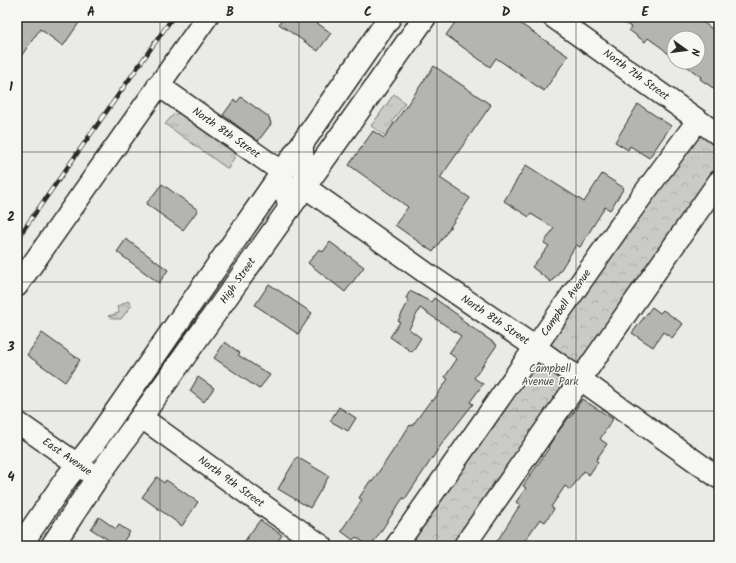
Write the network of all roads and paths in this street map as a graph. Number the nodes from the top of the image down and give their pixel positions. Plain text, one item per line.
1 (207, 17) edge
2 (390, 17) edge
3 (426, 17) edge
4 (553, 17) edge
5 (158, 85) junction
6 (698, 120) junction
7 (719, 135) edge
8 (302, 144) junction
9 (282, 172) junction
10 (719, 181) edge
11 (305, 187) junction
12 (289, 210) junction
13 (17, 286) edge
14 (535, 347) junction
15 (581, 381) junction
16 (141, 417) junction
17 (17, 422) edge
18 (77, 464) junction
19 (97, 478) junction
20 (719, 478) edge
21 (20, 546) edge
22 (52, 546) edge
23 (322, 546) edge
24 (396, 546) edge
25 (464, 546) edge

1 - 5 street
2 - 8 highway
3 - 11 highway, High Street
4 - 6 street, North 7th Street
5 - 9 street, North 8th Street
5 - 13 street
6 - 7 street, North 7th Street
6 - 14 street, Campbell Avenue
8 - 9 highway
8 - 11 street
9 - 12 street
9 - 18 highway
10 - 15 street
11 - 12 highway, High Street
11 - 14 street, North 8th Street
12 - 16 highway, High Street
14 - 15 street, North 8th Street
14 - 24 street, Campbell Avenue
15 - 20 street, North 8th Street
15 - 25 street
16 - 19 highway, High Street
16 - 23 street, North 9th Street
17 - 18 street, East Avenue
18 - 19 street, East Avenue
18 - 21 highway
19 - 22 highway, High Street

